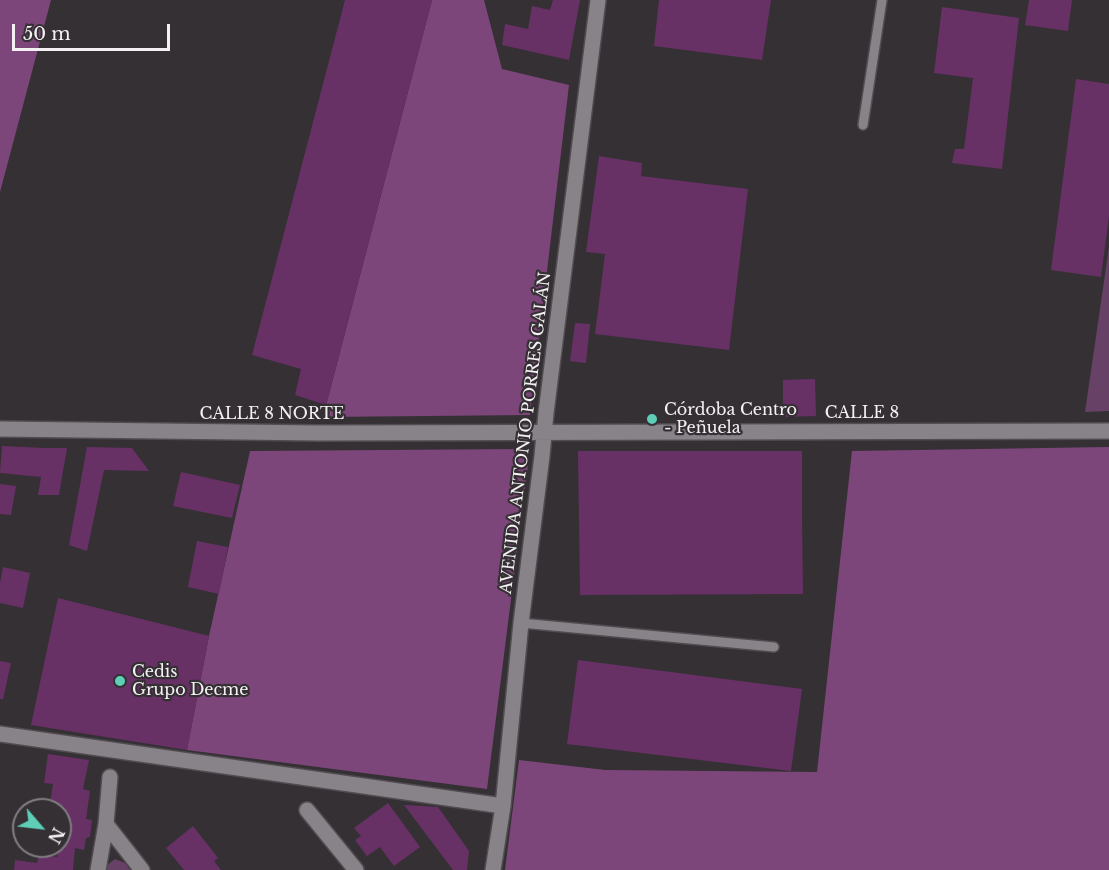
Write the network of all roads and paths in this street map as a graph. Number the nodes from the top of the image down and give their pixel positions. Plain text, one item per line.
1 (598, 0) edge
2 (882, 0) edge
3 (863, 125) dead end
4 (0, 429) edge
5 (1109, 431) edge
6 (544, 432) junction
7 (521, 623) junction
8 (774, 647) dead end
9 (0, 734) edge
10 (110, 777) dead end
11 (503, 806) junction
12 (308, 810) dead end
13 (106, 824) junction
14 (98, 870) edge
15 (142, 870) edge
16 (356, 870) edge
17 (493, 870) edge

1 - 6 street, AVENIDA ANTONIO PORRES GALÁN
2 - 3 lane
4 - 6 street, CALLE 8 NORTE
5 - 6 street, CALLE 8
6 - 7 street, AVENIDA ANTONIO PORRES GALÁN
7 - 8 lane
7 - 11 street, AVENIDA ANTONIO PORRES GALÁN
9 - 11 street
10 - 13 street
11 - 17 street, AVENIDA ANTONIO PORRES GALÁN
12 - 16 street
13 - 14 street
13 - 15 street

